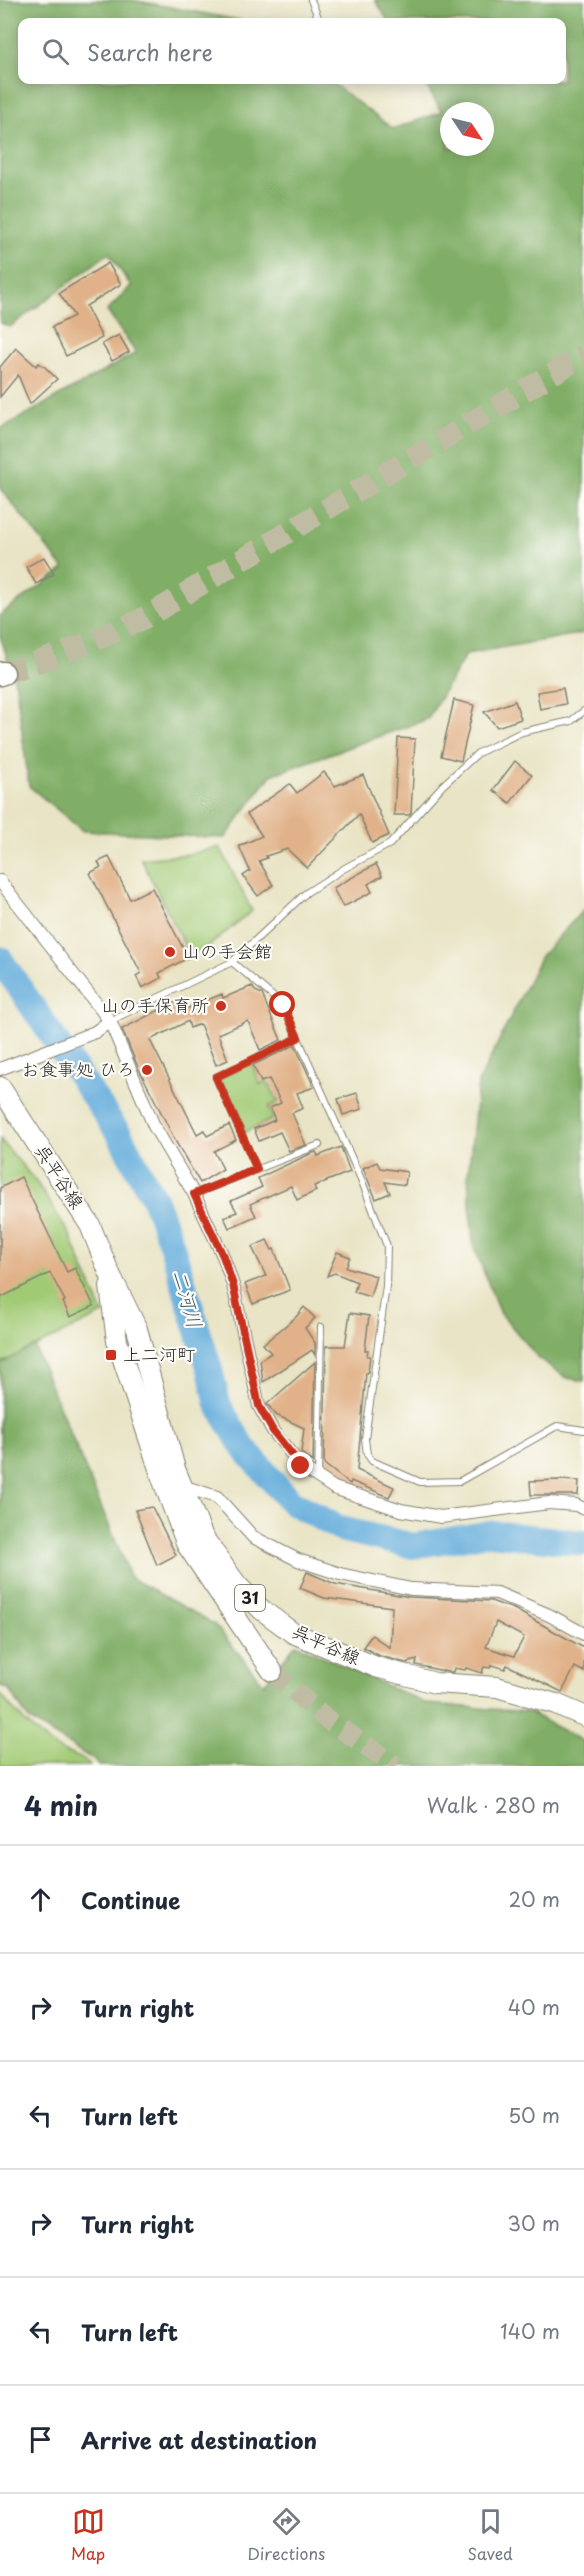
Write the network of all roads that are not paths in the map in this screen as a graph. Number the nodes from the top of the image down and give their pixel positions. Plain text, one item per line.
1 (311, 0) edge
2 (318, 18) edge
3 (584, 711) edge
4 (0, 881) edge
5 (232, 962) junction
6 (110, 1021) junction
7 (298, 1038) junction
8 (0, 1069) edge
9 (0, 1087) edge
10 (320, 1145) dead end
11 (257, 1169) junction
12 (194, 1194) junction
13 (109, 1272) junction
14 (321, 1327) dead end
15 (584, 1430) edge
16 (318, 1477) junction
17 (182, 1486) junction
18 (584, 1509) edge
19 (584, 1634) edge
20 (272, 1671) tunnel mouth
21 (584, 1716) edge

1 - 2 lane
3 - 5 lane
4 - 6 street
5 - 6 lane
5 - 7 lane
6 - 8 street
6 - 12 street
7 - 11 lane
7 - 15 lane
9 - 13 main road, 呉平谷線 / 31
10 - 11 lane
11 - 12 lane
12 - 16 street
13 - 17 main road, 呉平谷線 / 31
13 - 20 main road, 呉平谷線 / 31
14 - 16 lane
16 - 18 street
17 - 19 street
17 - 21 main road, 呉平谷線 / 31

